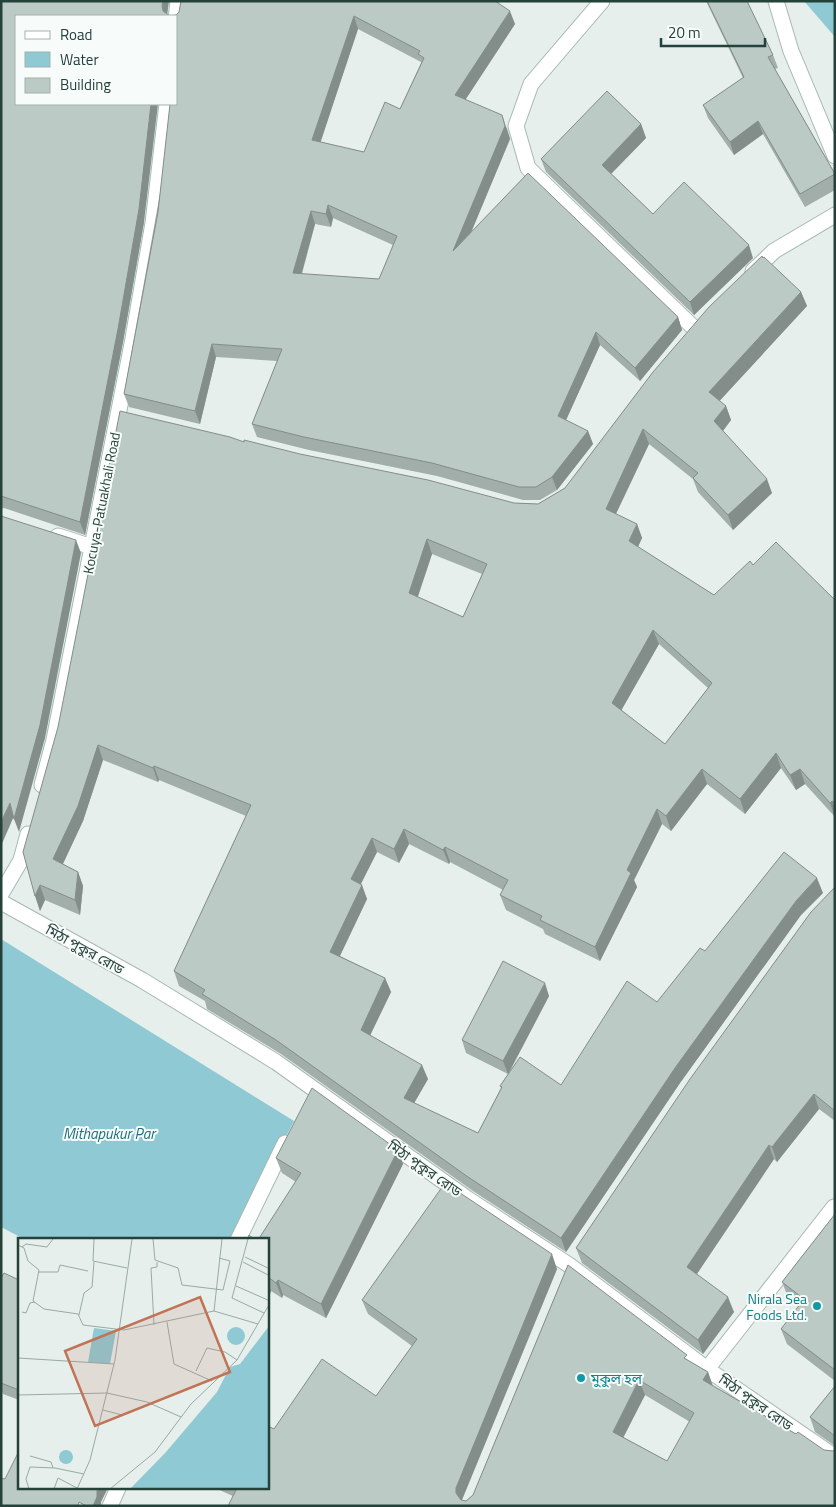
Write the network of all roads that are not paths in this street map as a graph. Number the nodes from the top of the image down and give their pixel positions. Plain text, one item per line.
1 (178, 1) edge
2 (602, 1) edge
3 (776, 1) edge
4 (177, 15) edge
5 (167, 105) edge
6 (835, 156) edge
7 (835, 215) edge
8 (740, 283) edge
9 (707, 315) edge
10 (695, 329) junction
11 (682, 344) edge
12 (47, 532) edge
13 (92, 547) junction
14 (39, 795) edge
15 (31, 823) edge
16 (1, 894) edge
17 (1, 902) edge
18 (291, 1133) edge
19 (834, 1207) edge
20 (239, 1238) edge
21 (572, 1261) junction
22 (562, 1283) edge
23 (707, 1369) junction
24 (835, 1457) edge
25 (117, 1490) edge
26 (110, 1506) edge

1 - 4 street
2 - 10 street
3 - 6 street
5 - 13 street, Kocuya-Patuakhali Road
7 - 8 street
9 - 10 street
10 - 11 street
12 - 13 street
13 - 14 street, Kocuya-Patuakhali Road
15 - 16 street
17 - 21 street, মিঠা পুকুর রোড
18 - 20 street
19 - 23 street
21 - 22 street
21 - 23 street, মিঠা পুকুর রোড
23 - 24 street, মিঠা পুকুর রোড
25 - 26 street

